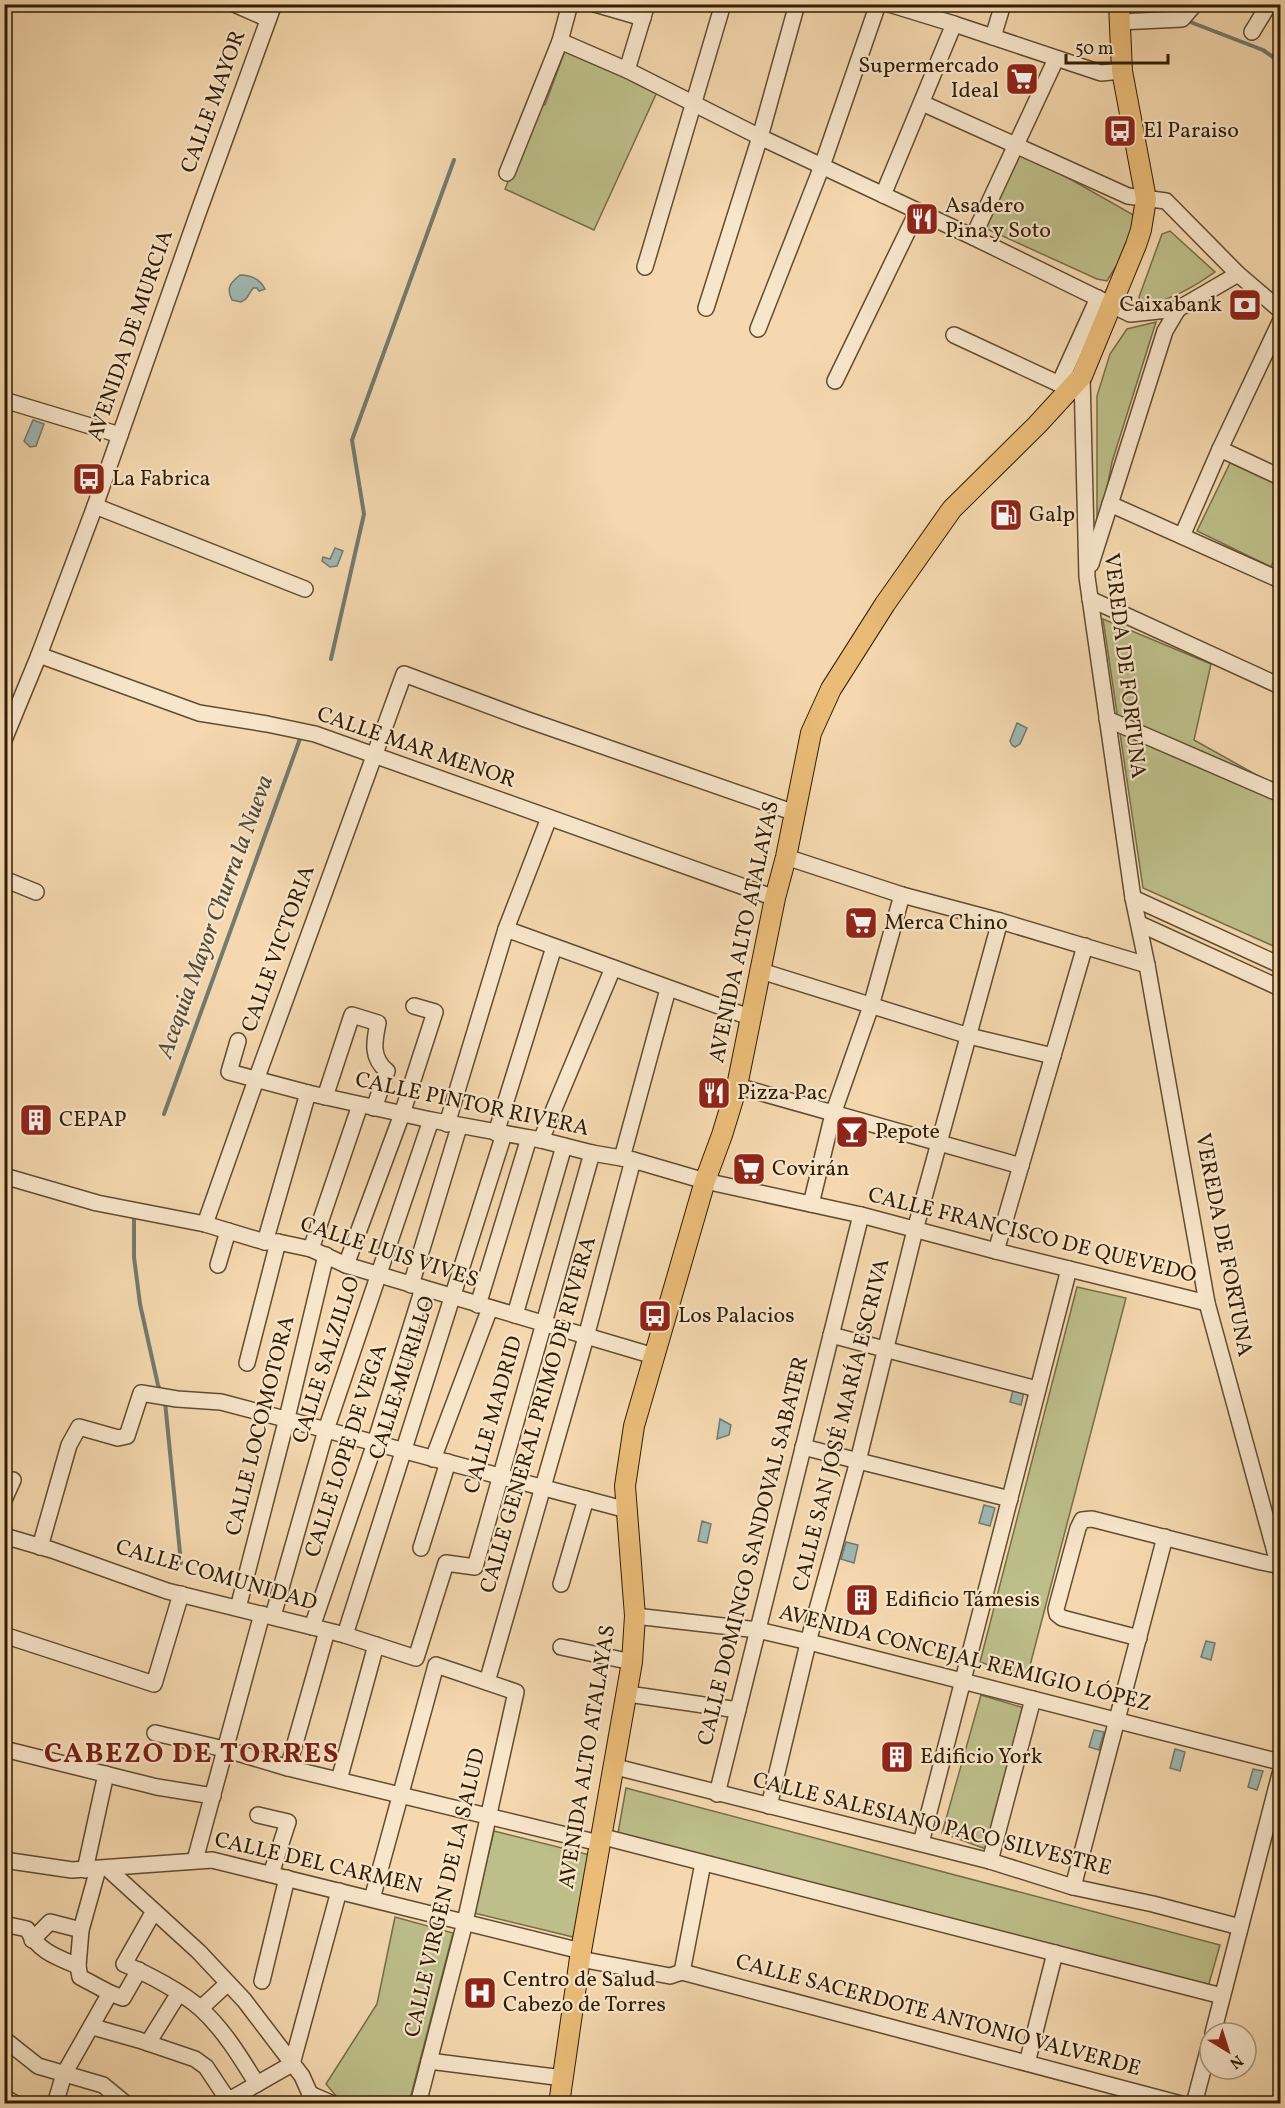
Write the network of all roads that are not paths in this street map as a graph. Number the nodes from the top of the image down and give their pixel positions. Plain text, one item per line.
1 (234, 4) edge
2 (274, 4) edge
3 (570, 4) edge
4 (595, 4) edge
5 (723, 4) edge
6 (797, 4) edge
7 (878, 4) edge
8 (889, 4) edge
9 (1003, 4) edge
10 (1195, 4) edge
11 (1269, 4) edge
12 (645, 11) edge
13 (1119, 11) edge
14 (267, 19) junction
15 (954, 24) junction
16 (1252, 32) dead end
17 (993, 37) junction
18 (560, 41) junction
19 (1056, 58) junction
20 (627, 70) junction
21 (1122, 71) junction
22 (922, 103) junction
23 (694, 104) junction
24 (760, 137) junction
25 (1016, 145) junction
26 (822, 166) junction
27 (507, 173) dead end
28 (883, 195) junction
29 (1146, 199) junction
30 (917, 212) junction
31 (197, 216) joint
32 (973, 237) junction
33 (645, 267) dead end
34 (1238, 274) junction
35 (1105, 301) junction
36 (706, 308) dead end
37 (1178, 309) junction
38 (1281, 310) edge
39 (1281, 322) edge
40 (758, 329) dead end
41 (954, 335) dead end
42 (835, 381) dead end
43 (1070, 383) junction
44 (4, 400) edge
45 (120, 435) junction
46 (1220, 449) junction
47 (1281, 477) edge
48 (1110, 504) junction
49 (95, 506) junction
50 (1182, 536) junction
51 (1087, 577) junction
52 (1281, 580) edge
53 (305, 589) dead end
54 (1090, 599) junction
55 (39, 655) junction
56 (1281, 686) edge
57 (1107, 718) junction
58 (4, 740) edge
59 (374, 755) junction
60 (1281, 794) edge
61 (795, 813) junction
62 (549, 818) junction
63 (786, 857) junction
64 (4, 879) edge
65 (36, 892) dead end
66 (902, 895) junction
67 (775, 898) junction
68 (1133, 898) junction
69 (1000, 921) junction
70 (1140, 924) junction
71 (506, 929) junction
72 (1085, 946) junction
73 (554, 947) junction
74 (1147, 965) junction
75 (1281, 965) edge
76 (613, 968) junction
77 (761, 971) junction
78 (668, 988) junction
79 (1281, 988) edge
80 (414, 1006) dead end
81 (871, 1006) junction
82 (752, 1018) junction
83 (969, 1036) junction
84 (238, 1041) dead end
85 (1053, 1056) junction
86 (256, 1080) junction
87 (737, 1086) junction
88 (308, 1093) junction
89 (325, 1097) junction
90 (367, 1106) junction
91 (402, 1114) junction
92 (832, 1114) junction
93 (430, 1120) junction
94 (453, 1125) junction
95 (500, 1134) junction
96 (535, 1139) junction
97 (938, 1143) junction
98 (564, 1146) junction
99 (592, 1153) junction
100 (628, 1159) junction
101 (1021, 1166) junction
102 (4, 1176) edge
103 (705, 1181) junction
104 (811, 1204) junction
105 (861, 1215) junction
106 (205, 1224) junction
107 (915, 1230) junction
108 (228, 1231) junction
109 (271, 1242) junction
110 (311, 1249) junction
111 (996, 1251) junction
112 (327, 1255) junction
113 (218, 1264) dead end
114 (346, 1265) junction
115 (1069, 1269) junction
116 (379, 1275) junction
117 (417, 1286) junction
118 (452, 1297) junction
119 (1207, 1303) junction
120 (484, 1306) junction
121 (515, 1316) junction
122 (543, 1324) junction
123 (831, 1335) junction
124 (586, 1336) junction
125 (886, 1349) junction
126 (654, 1356) junction
127 (247, 1363) dead end
128 (1037, 1389) junction
129 (287, 1418) junction
130 (326, 1430) junction
131 (375, 1443) junction
132 (804, 1447) junction
133 (404, 1450) junction
134 (440, 1460) junction
135 (858, 1461) junction
136 (500, 1476) junction
137 (13, 1480) dead end
138 (542, 1488) junction
139 (586, 1499) junction
140 (1010, 1499) junction
141 (4, 1500) edge
142 (627, 1510) junction
143 (4, 1536) edge
144 (1165, 1537) junction
145 (40, 1547) junction
146 (421, 1548) dead end
147 (1279, 1566) edge
148 (561, 1584) dead end
149 (181, 1594) junction
150 (238, 1608) junction
151 (268, 1615) junction
152 (635, 1616) junction
153 (312, 1627) junction
154 (758, 1630) junction
155 (327, 1631) junction
156 (4, 1635) edge
157 (345, 1635) junction
158 (1139, 1638) junction
159 (809, 1642) junction
160 (376, 1645) junction
161 (561, 1647) dead end
162 (416, 1658) joint
163 (632, 1662) junction
164 (963, 1681) junction
165 (487, 1682) junction
166 (627, 1693) junction
167 (1033, 1699) junction
168 (738, 1710) junction
169 (1117, 1720) junction
170 (155, 1734) dead end
171 (4, 1749) edge
172 (224, 1749) junction
173 (1281, 1762) edge
174 (612, 1766) junction
175 (288, 1768) junction
176 (106, 1774) junction
177 (1281, 1774) edge
178 (339, 1780) junction
179 (401, 1794) junction
180 (717, 1794) junction
181 (213, 1796) junction
182 (769, 1806) junction
183 (258, 1815) dead end
184 (488, 1816) junction
185 (600, 1839) junction
186 (921, 1843) junction
187 (4, 1860) edge
188 (195, 1860) junction
189 (990, 1861) junction
190 (703, 1863) junction
191 (96, 1869) junction
192 (271, 1874) junction
193 (287, 1878) junction
194 (1073, 1887) junction
195 (339, 1891) junction
196 (372, 1899) junction
197 (154, 1911) junction
198 (465, 1922) junction
199 (4, 1924) edge
200 (1240, 1927) junction
201 (81, 1930) junction
202 (32, 1940) junction
203 (1055, 1953) junction
204 (581, 1955) junction
205 (78, 1966) junction
206 (139, 1970) junction
207 (682, 1971) junction
208 (262, 1981) dead end
209 (228, 1983) junction
210 (110, 1993) junction
211 (179, 1993) junction
212 (1222, 1996) junction
213 (201, 2008) junction
214 (1215, 2021) edge
215 (93, 2027) junction
216 (4, 2039) edge
217 (148, 2043) junction
218 (429, 2061) junction
219 (1027, 2063) junction
220 (292, 2064) junction
221 (64, 2074) junction
222 (563, 2078) junction
223 (1200, 2081) edge
224 (257, 2084) junction
225 (4, 2097) edge
226 (311, 2099) edge
227 (225, 2102) edge
228 (16, 2103) edge
229 (63, 2103) edge
230 (126, 2103) edge
231 (333, 2103) edge
232 (418, 2103) edge
233 (559, 2103) edge
234 (1181, 2103) edge
235 (1194, 2103) edge

1 - 14 street
2 - 14 street, CALLE MAYOR
3 - 18 street
4 - 12 street
5 - 23 street
6 - 24 street
7 - 26 street
8 - 15 street
9 - 17 street
10 - 13 street
11 - 16 street
12 - 20 street
13 - 21 main road
14 - 31 street, CALLE MAYOR
15 - 17 street
15 - 22 street
17 - 19 street
18 - 20 street
18 - 27 street
19 - 21 street
19 - 25 street
20 - 23 street
21 - 29 main road
22 - 25 street
22 - 28 street
23 - 24 street
23 - 33 street
24 - 26 street
24 - 36 street
25 - 29 street
25 - 32 street
26 - 28 street
26 - 40 street
28 - 30 street
29 - 34 street
29 - 35 main road
30 - 32 street
30 - 42 street
31 - 45 street, AVENIDA DE MURCIA
32 - 35 street
34 - 37 street
34 - 38 street
35 - 37 street
35 - 43 main road
37 - 48 street, VEREDA DE FORTUNA
39 - 46 street
41 - 43 street
43 - 51 street, VEREDA DE FORTUNA
43 - 61 main road, AVENIDA ALTO ATALAYAS
44 - 45 street
45 - 49 street, AVENIDA DE MURCIA
46 - 47 street
46 - 50 street
48 - 50 street
48 - 51 street, VEREDA DE FORTUNA
49 - 53 street
49 - 55 street, AVENIDA DE MURCIA
50 - 52 street
51 - 54 street, VEREDA DE FORTUNA
54 - 56 street
54 - 57 street, VEREDA DE FORTUNA
55 - 58 street, AVENIDA DE MURCIA
55 - 59 street, CALLE MAR MENOR
57 - 60 street
57 - 68 street, VEREDA DE FORTUNA
59 - 61 street, CALLE VICTORIA
59 - 62 street, CALLE MAR MENOR
59 - 86 street, CALLE VICTORIA
61 - 63 main road, AVENIDA ALTO ATALAYAS
62 - 67 street, CALLE MAR MENOR
62 - 71 street, CALLE LOPE DE VEGA
63 - 66 street
63 - 67 main road, AVENIDA ALTO ATALAYAS
64 - 65 street
66 - 69 street
66 - 81 street
67 - 77 main road, AVENIDA ALTO ATALAYAS
68 - 70 street, VEREDA DE FORTUNA
68 - 75 street
69 - 72 street
69 - 83 street, CALLE SAN JOSÉ MARÍA ESCRIVA
70 - 74 street, VEREDA DE FORTUNA
70 - 79 street
71 - 73 street
71 - 94 street, CALLE LOPE DE VEGA
72 - 74 street
72 - 85 street
73 - 76 street
73 - 95 street, CALLE MURILLO
74 - 119 street, VEREDA DE FORTUNA
76 - 78 street
76 - 96 street
77 - 81 street
77 - 82 main road, AVENIDA ALTO ATALAYAS
78 - 82 street
78 - 100 street, CALLE GENERAL PRIMO DE RIVERA
80 - 91 street
81 - 83 street
81 - 92 street
82 - 87 main road, AVENIDA ALTO ATALAYAS
83 - 85 street
83 - 97 street, CALLE SAN JOSÉ MARÍA ESCRIVA
84 - 86 street, CALLE PINTOR RIVERA
85 - 101 street
86 - 88 street, CALLE PINTOR RIVERA
86 - 106 street, CALLE VICTORIA
87 - 92 street
87 - 103 main road, AVENIDA ALTO ATALAYAS
88 - 89 street, CALLE PINTOR RIVERA
88 - 109 street
89 - 90 street, CALLE PINTOR RIVERA
89 - 90 street
90 - 91 street, CALLE PINTOR RIVERA
90 - 110 street
91 - 93 street, CALLE PINTOR RIVERA
91 - 114 street
92 - 97 street
92 - 104 street
93 - 94 street, CALLE PINTOR RIVERA
93 - 116 street, CALLE SALZILLO
94 - 95 street, CALLE PINTOR RIVERA
94 - 117 street, CALLE LOPE DE VEGA
95 - 96 street, CALLE PINTOR RIVERA
95 - 118 street, CALLE MURILLO
96 - 98 street, CALLE PINTOR RIVERA
96 - 120 street
97 - 101 street
97 - 107 street, CALLE SAN JOSÉ MARÍA ESCRIVA
98 - 99 street, CALLE PINTOR RIVERA
98 - 121 street
99 - 100 street, CALLE PINTOR RIVERA
99 - 122 street, CALLE MADRID
100 - 103 street, CALLE PINTOR RIVERA
100 - 124 street, CALLE GENERAL PRIMO DE RIVERA
101 - 111 street
102 - 106 street, CALLE LUIS VIVES
103 - 104 street, CALLE FRANCISCO DE QUEVEDO
103 - 126 main road, AVENIDA ALTO ATALAYAS
104 - 105 street, CALLE FRANCISCO DE QUEVEDO
105 - 107 street, CALLE FRANCISCO DE QUEVEDO
105 - 123 street, CALLE DOMINGO SANDOVAL SABATER
106 - 108 street, CALLE LUIS VIVES
107 - 111 street, CALLE FRANCISCO DE QUEVEDO
107 - 125 street, CALLE SAN JOSÉ MARÍA ESCRIVA
108 - 109 street, CALLE LUIS VIVES
108 - 113 street
109 - 110 street, CALLE LUIS VIVES
109 - 127 street
110 - 112 street, CALLE LUIS VIVES
111 - 115 street, CALLE FRANCISCO DE QUEVEDO
112 - 114 street, CALLE LUIS VIVES
112 - 129 street, CALLE LOCOMOTORA
114 - 116 street, CALLE LUIS VIVES
115 - 119 street, CALLE FRANCISCO DE QUEVEDO
115 - 128 street
116 - 117 street, CALLE LUIS VIVES
116 - 130 street, CALLE SALZILLO
117 - 118 street, CALLE LUIS VIVES
117 - 131 street, CALLE LOPE DE VEGA
118 - 120 street, CALLE LUIS VIVES
118 - 133 street, CALLE MURILLO
119 - 147 street, VEREDA DE FORTUNA
120 - 121 street, CALLE LUIS VIVES
120 - 134 street
121 - 122 street, CALLE LUIS VIVES
122 - 124 street, CALLE LUIS VIVES
122 - 136 street, CALLE MADRID
123 - 125 street
123 - 132 street, CALLE DOMINGO SANDOVAL SABATER
124 - 126 street, CALLE LUIS VIVES
124 - 138 street, CALLE GENERAL PRIMO DE RIVERA
125 - 128 street
125 - 135 street, CALLE SAN JOSÉ MARÍA ESCRIVA
126 - 142 main road, AVENIDA ALTO ATALAYAS
128 - 140 street
129 - 130 street
129 - 145 street
129 - 150 street, CALLE LOCOMOTORA
130 - 131 street
130 - 151 street, CALLE SALZILLO
131 - 133 street
131 - 153 street, CALLE LOPE DE VEGA
132 - 135 street
132 - 154 street, CALLE DOMINGO SANDOVAL SABATER
133 - 134 street
133 - 157 street, CALLE MURILLO
134 - 136 street
134 - 146 street
135 - 140 street
135 - 159 street, CALLE SAN JOSÉ MARÍA ESCRIVA
136 - 138 street
136 - 162 street, CALLE MADRID
137 - 141 street
138 - 139 street
138 - 165 street, CALLE GENERAL PRIMO DE RIVERA
139 - 142 street
139 - 148 street
140 - 164 street
142 - 152 main road, AVENIDA ALTO ATALAYAS
143 - 145 street, CALLE COMUNIDAD
144 - 147 street
144 - 158 street
144 - 158 street
145 - 149 street, CALLE COMUNIDAD
149 - 150 street, CALLE COMUNIDAD
149 - 156 street
150 - 151 street, CALLE COMUNIDAD
151 - 153 street, CALLE COMUNIDAD
151 - 172 street, CALLE SALZILLO
152 - 154 street, AVENIDA CONCEJAL REMIGIO LÓPEZ
152 - 163 main road, AVENIDA ALTO ATALAYAS
153 - 155 street, CALLE COMUNIDAD
154 - 159 street, AVENIDA CONCEJAL REMIGIO LÓPEZ
154 - 168 street, CALLE DOMINGO SANDOVAL SABATER
155 - 157 street, CALLE COMUNIDAD
155 - 175 street
157 - 160 street, CALLE COMUNIDAD
158 - 169 street
159 - 164 street, AVENIDA CONCEJAL REMIGIO LÓPEZ
159 - 182 street, CALLE SAN JOSÉ MARÍA ESCRIVA
160 - 162 street, CALLE COMUNIDAD
160 - 178 street
161 - 163 street
163 - 166 main road, AVENIDA ALTO ATALAYAS
164 - 167 street, AVENIDA CONCEJAL REMIGIO LÓPEZ
164 - 186 street
165 - 179 street
165 - 184 street, CALLE VIRGEN DE LA SALUD
166 - 168 street
166 - 174 main road, AVENIDA ALTO ATALAYAS
167 - 169 street, AVENIDA CONCEJAL REMIGIO LÓPEZ
167 - 189 street
168 - 180 street, CALLE DOMINGO SANDOVAL SABATER
169 - 173 street, AVENIDA CONCEJAL REMIGIO LÓPEZ
169 - 194 street
170 - 172 street
171 - 176 street
172 - 175 street
172 - 181 street, CALLE SALZILLO
174 - 180 street, CALLE SALESIANO PACO SILVESTRE
174 - 185 main road, AVENIDA ALTO ATALAYAS
175 - 178 street
176 - 181 street
176 - 191 street
177 - 200 street
178 - 179 street
179 - 184 street
179 - 196 street
180 - 182 street, CALLE SALESIANO PACO SILVESTRE
181 - 188 street, CALLE SALZILLO
182 - 186 street, CALLE SALESIANO PACO SILVESTRE
183 - 192 street
184 - 185 street
184 - 198 street, CALLE VIRGEN DE LA SALUD
185 - 190 street
185 - 204 main road, AVENIDA ALTO ATALAYAS
186 - 189 street, CALLE SALESIANO PACO SILVESTRE
187 - 191 street, CALLE DEL CARMEN
188 - 191 street, CALLE DEL CARMEN
188 - 192 street, CALLE DEL CARMEN
189 - 194 street, CALLE SALESIANO PACO SILVESTRE
190 - 203 street
190 - 207 street
191 - 197 street
191 - 201 street
192 - 193 street, CALLE DEL CARMEN
193 - 195 street, CALLE DEL CARMEN
193 - 208 street
194 - 200 street, CALLE SALESIANO PACO SILVESTRE
195 - 196 street, CALLE DEL CARMEN
195 - 220 street
196 - 198 street, CALLE DEL CARMEN
197 - 206 street
197 - 209 street
198 - 204 street, CALLE DEL CARMEN
198 - 218 street, CALLE VIRGEN DE LA SALUD
199 - 202 street
200 - 212 street
201 - 202 street
201 - 205 street
202 - 205 street
203 - 212 street
203 - 219 street
204 - 207 street, CALLE SACERDOTE ANTONIO VALVERDE
204 - 222 main road, AVENIDA ALTO ATALAYAS
205 - 210 street
206 - 210 street
206 - 211 street
207 - 219 street, CALLE SACERDOTE ANTONIO VALVERDE
209 - 213 street
209 - 220 street
210 - 215 street
211 - 213 street
211 - 217 street
212 - 214 street
213 - 224 street
215 - 217 street
215 - 221 street
216 - 221 street
217 - 227 street
218 - 222 street
218 - 232 street, CALLE VIRGEN DE LA SALUD
219 - 234 street, CALLE SACERDOTE ANTONIO VALVERDE
220 - 224 street
220 - 226 street
221 - 229 street
221 - 230 street
222 - 233 main road, AVENIDA ALTO ATALAYAS
223 - 235 street
224 - 227 street
225 - 228 street
226 - 231 street

